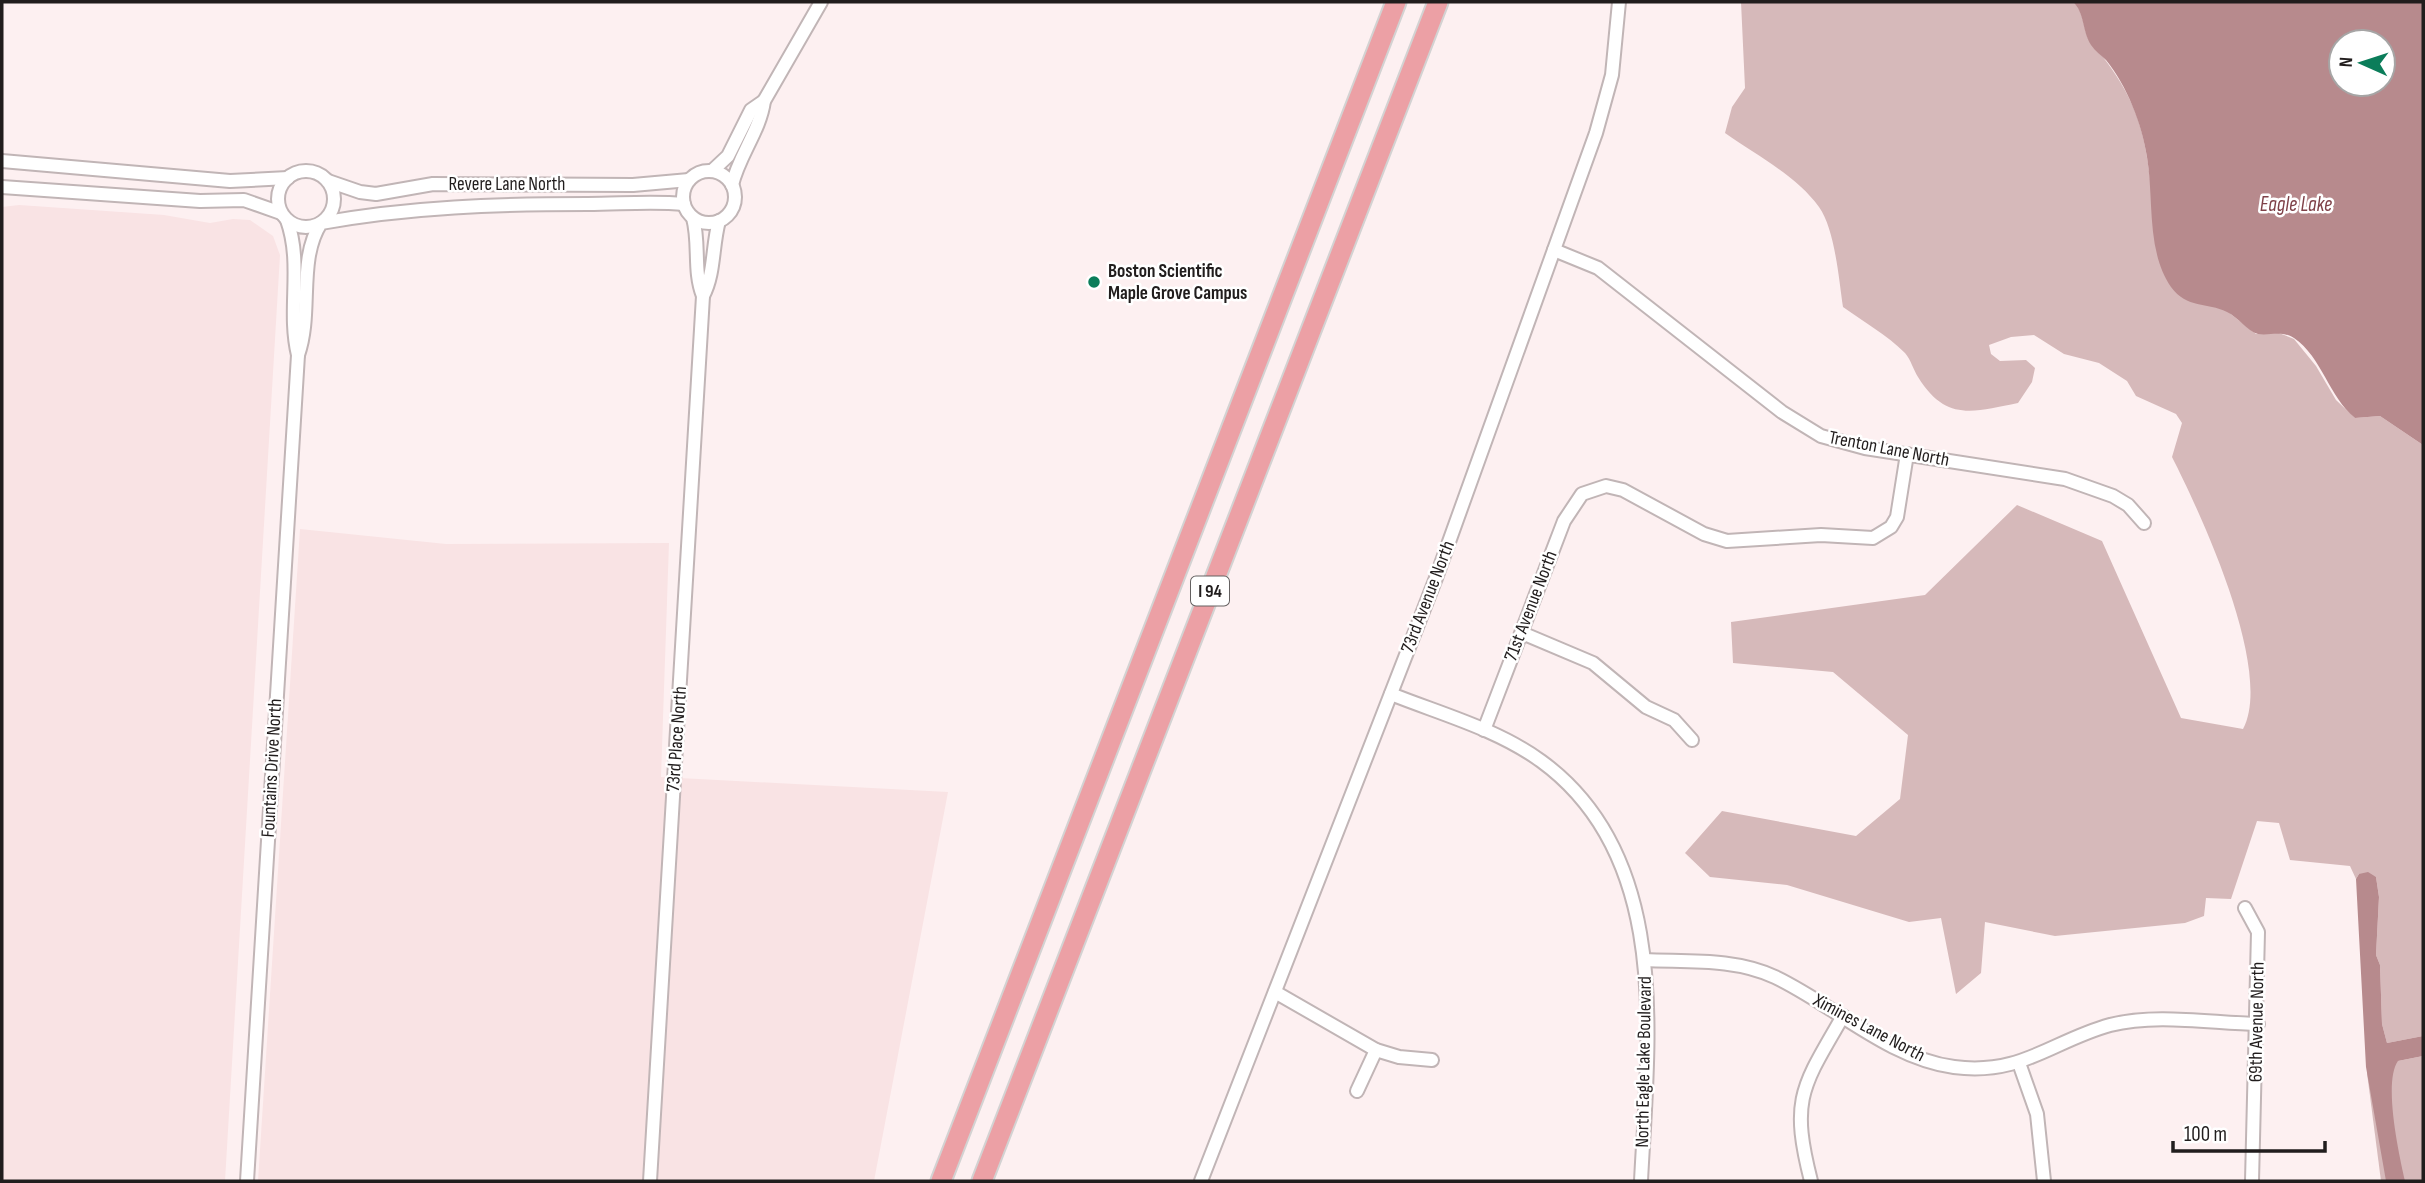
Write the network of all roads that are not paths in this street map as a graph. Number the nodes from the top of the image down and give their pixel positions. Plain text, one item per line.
1 (821, 2) edge
2 (1396, 2) edge
3 (1438, 2) edge
4 (1619, 2) edge
5 (764, 101) junction
6 (2, 161) edge
7 (712, 171) junction
8 (288, 178) junction
9 (689, 180) junction
10 (328, 181) junction
11 (732, 185) junction
12 (2, 187) edge
13 (684, 204) junction
14 (284, 216) junction
15 (693, 218) junction
16 (719, 221) junction
17 (321, 223) junction
18 (1554, 250) junction
19 (703, 296) junction
20 (298, 355) junction
21 (1908, 454) junction
22 (2144, 523) dead end
23 (1522, 633) junction
24 (1391, 694) junction
25 (1484, 730) junction
26 (1692, 740) dead end
27 (2245, 908) dead end
28 (1645, 960) junction
29 (1275, 992) junction
30 (1843, 1016) junction
31 (2258, 1024) junction
32 (1377, 1050) junction
33 (1432, 1060) dead end
34 (2020, 1063) junction
35 (1357, 1091) dead end
36 (247, 1181) edge
37 (650, 1181) edge
38 (941, 1181) edge
39 (982, 1181) edge
40 (1201, 1181) edge
41 (1642, 1181) edge
42 (1811, 1181) edge
43 (2044, 1181) edge
44 (2252, 1181) edge

1 - 5 street
2 - 38 highway, I 94
3 - 39 highway, I 94
4 - 18 street, 73rd Avenue North
5 - 7 street
5 - 11 street
6 - 8 street
7 - 9 street
7 - 11 street
8 - 10 street
8 - 14 street
9 - 10 street, Revere Lane North
9 - 13 street
10 - 17 street
11 - 16 street
12 - 14 street
13 - 15 street
13 - 17 street, Revere Lane North
14 - 17 street
14 - 20 street, Fountains Drive North
15 - 16 street
15 - 19 street, 73rd Place North
16 - 19 street, 73rd Place North
17 - 20 street, Fountains Drive North
18 - 21 street, Trenton Lane North
18 - 24 street, 73rd Avenue North
19 - 37 street, 73rd Place North
20 - 36 street, Fountains Drive North
21 - 22 street, Trenton Lane North
21 - 23 street, 71st Avenue North
23 - 25 street, 71st Avenue North
23 - 26 street
24 - 25 street, North Eagle Lake Boulevard
24 - 29 street, 73rd Avenue North
25 - 28 street, North Eagle Lake Boulevard
27 - 31 street, 69th Avenue North
28 - 30 street, Ximines Lane North
28 - 41 street, North Eagle Lake Boulevard
29 - 32 street
29 - 40 street, 73rd Avenue North
30 - 34 street, Ximines Lane North
30 - 42 street
31 - 34 street, Ximines Lane North
31 - 44 street, 69th Avenue North
32 - 33 street
32 - 35 street
34 - 43 street

